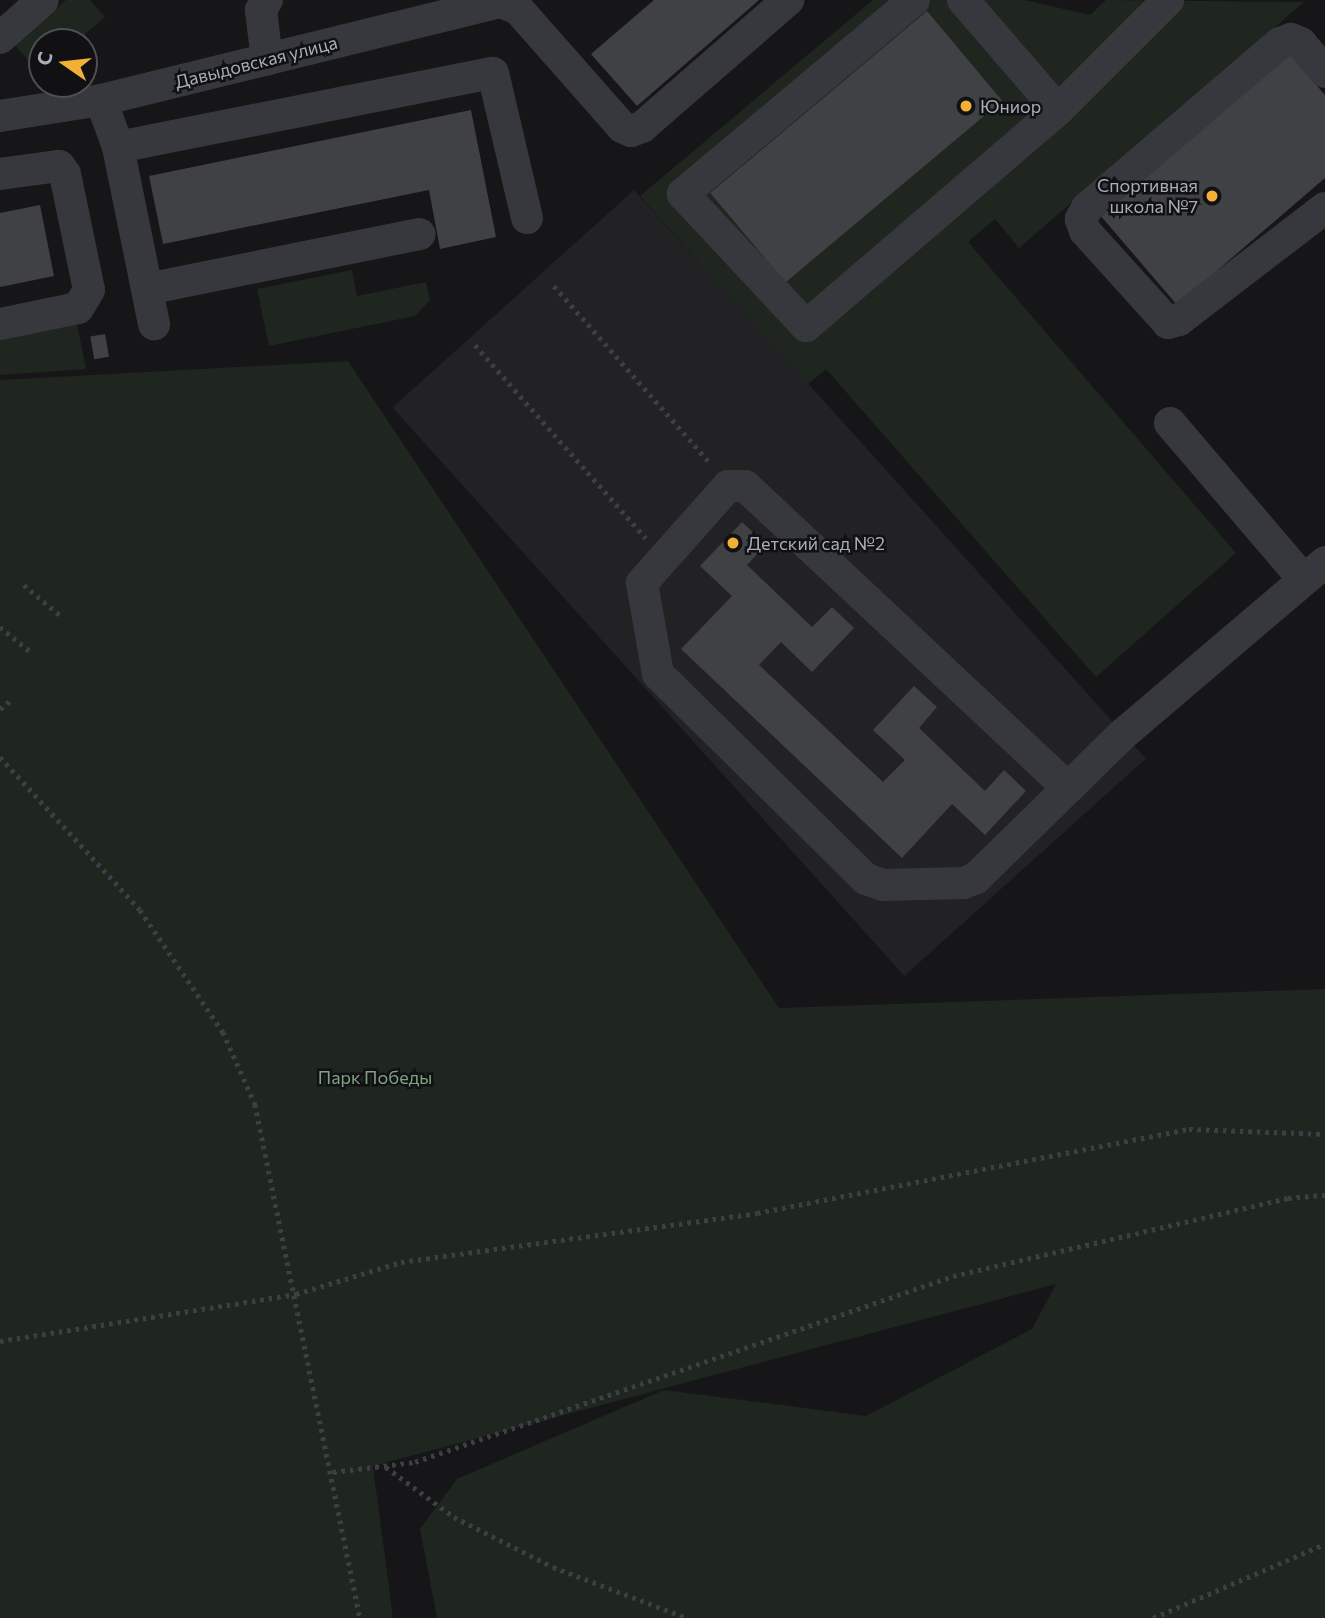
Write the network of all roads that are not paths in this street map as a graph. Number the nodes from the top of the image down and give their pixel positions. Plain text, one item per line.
1 (43, 0) edge
2 (267, 0) edge
3 (788, 0) edge
4 (914, 0) edge
5 (963, 0) edge
6 (1168, 0) edge
7 (519, 4) edge
8 (0, 38) edge
9 (267, 60) junction
10 (1325, 72) edge
11 (101, 100) junction
12 (1058, 110) junction
13 (0, 116) edge
14 (118, 147) junction
15 (0, 174) edge
16 (1325, 208) edge
17 (527, 218) dead end
18 (419, 234) dead end
19 (147, 289) junction
20 (0, 324) edge
21 (154, 324) dead end
22 (1170, 423) dead end
23 (1315, 571) edge
24 (1068, 788) junction

1 - 8 street
2 - 9 street
3 - 7 street
4 - 12 street
5 - 12 street
6 - 12 street
7 - 9 street, Давыдовская улица
9 - 11 street, Давыдовская улица
10 - 16 street
11 - 13 street, Давыдовская улица
11 - 14 street
14 - 17 street
14 - 19 street
15 - 20 street
18 - 19 street
19 - 21 street
22 - 23 street
23 - 24 street
24 - 24 street

